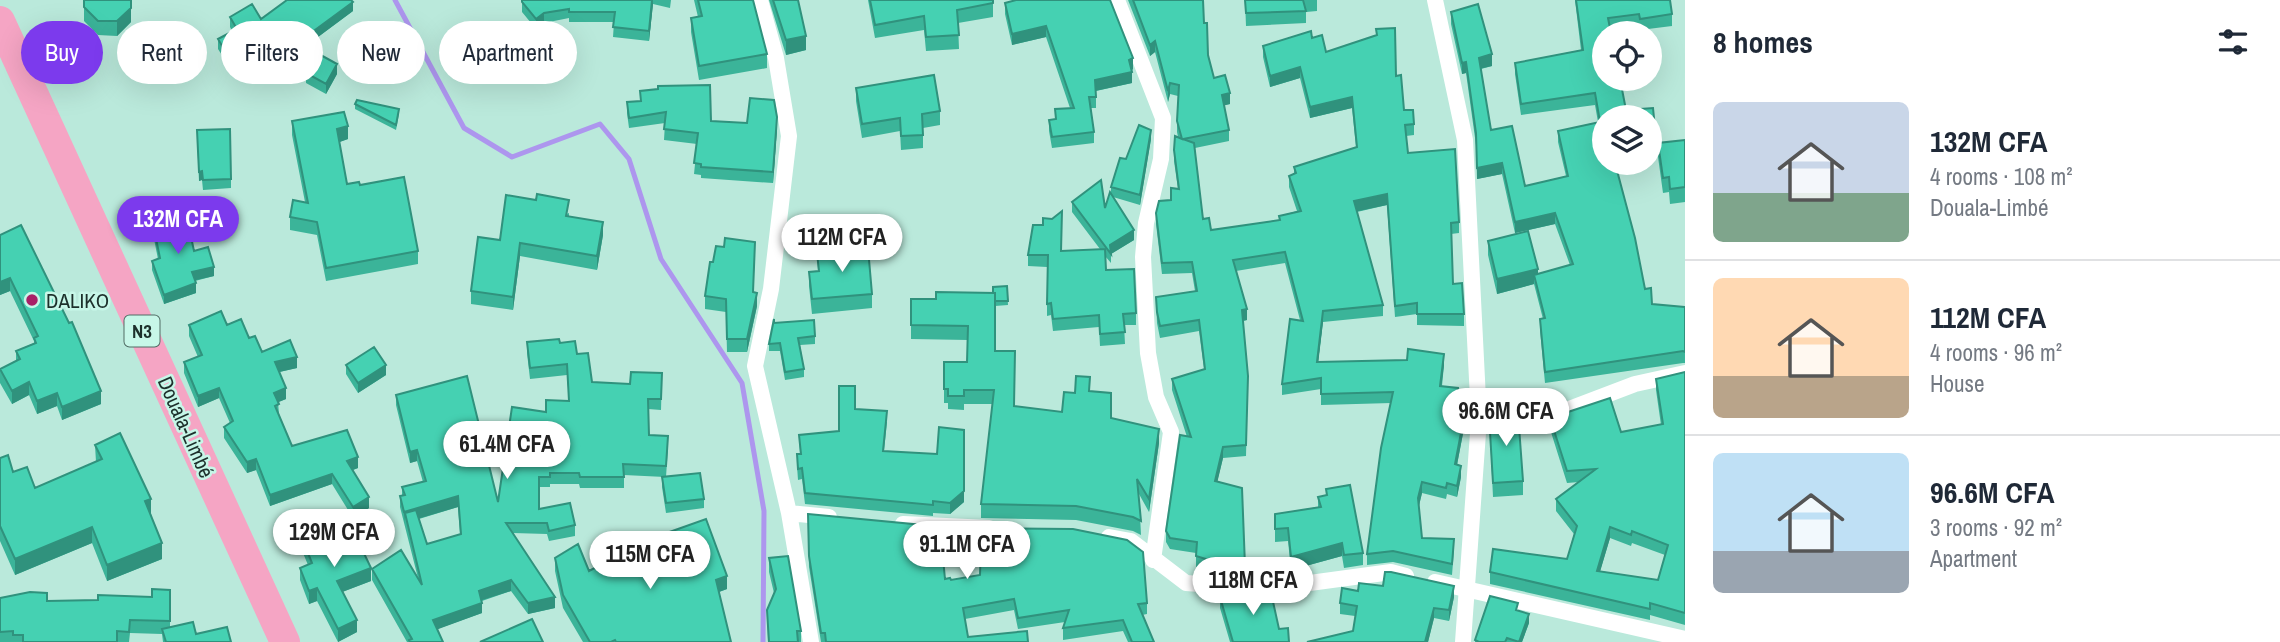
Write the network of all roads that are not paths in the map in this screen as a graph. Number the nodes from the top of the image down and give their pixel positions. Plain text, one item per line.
1 (760, 0) edge
2 (1117, 0) edge
3 (1435, 0) edge
4 (0, 20) edge
5 (1685, 373) edge
6 (1479, 419) junction
7 (789, 513) junction
8 (842, 518) edge
9 (882, 522) edge
10 (1011, 529) edge
11 (1097, 534) edge
12 (1153, 560) junction
13 (1468, 590) junction
14 (1685, 639) edge
15 (285, 642) edge
16 (811, 642) edge
17 (1463, 642) edge

1 - 7 street
2 - 12 street
3 - 6 street
4 - 15 highway, Douala-Limbé / N3
5 - 6 street
6 - 13 street
7 - 8 street
7 - 16 street
9 - 10 street
11 - 12 street
12 - 13 street
13 - 14 street
13 - 17 street

